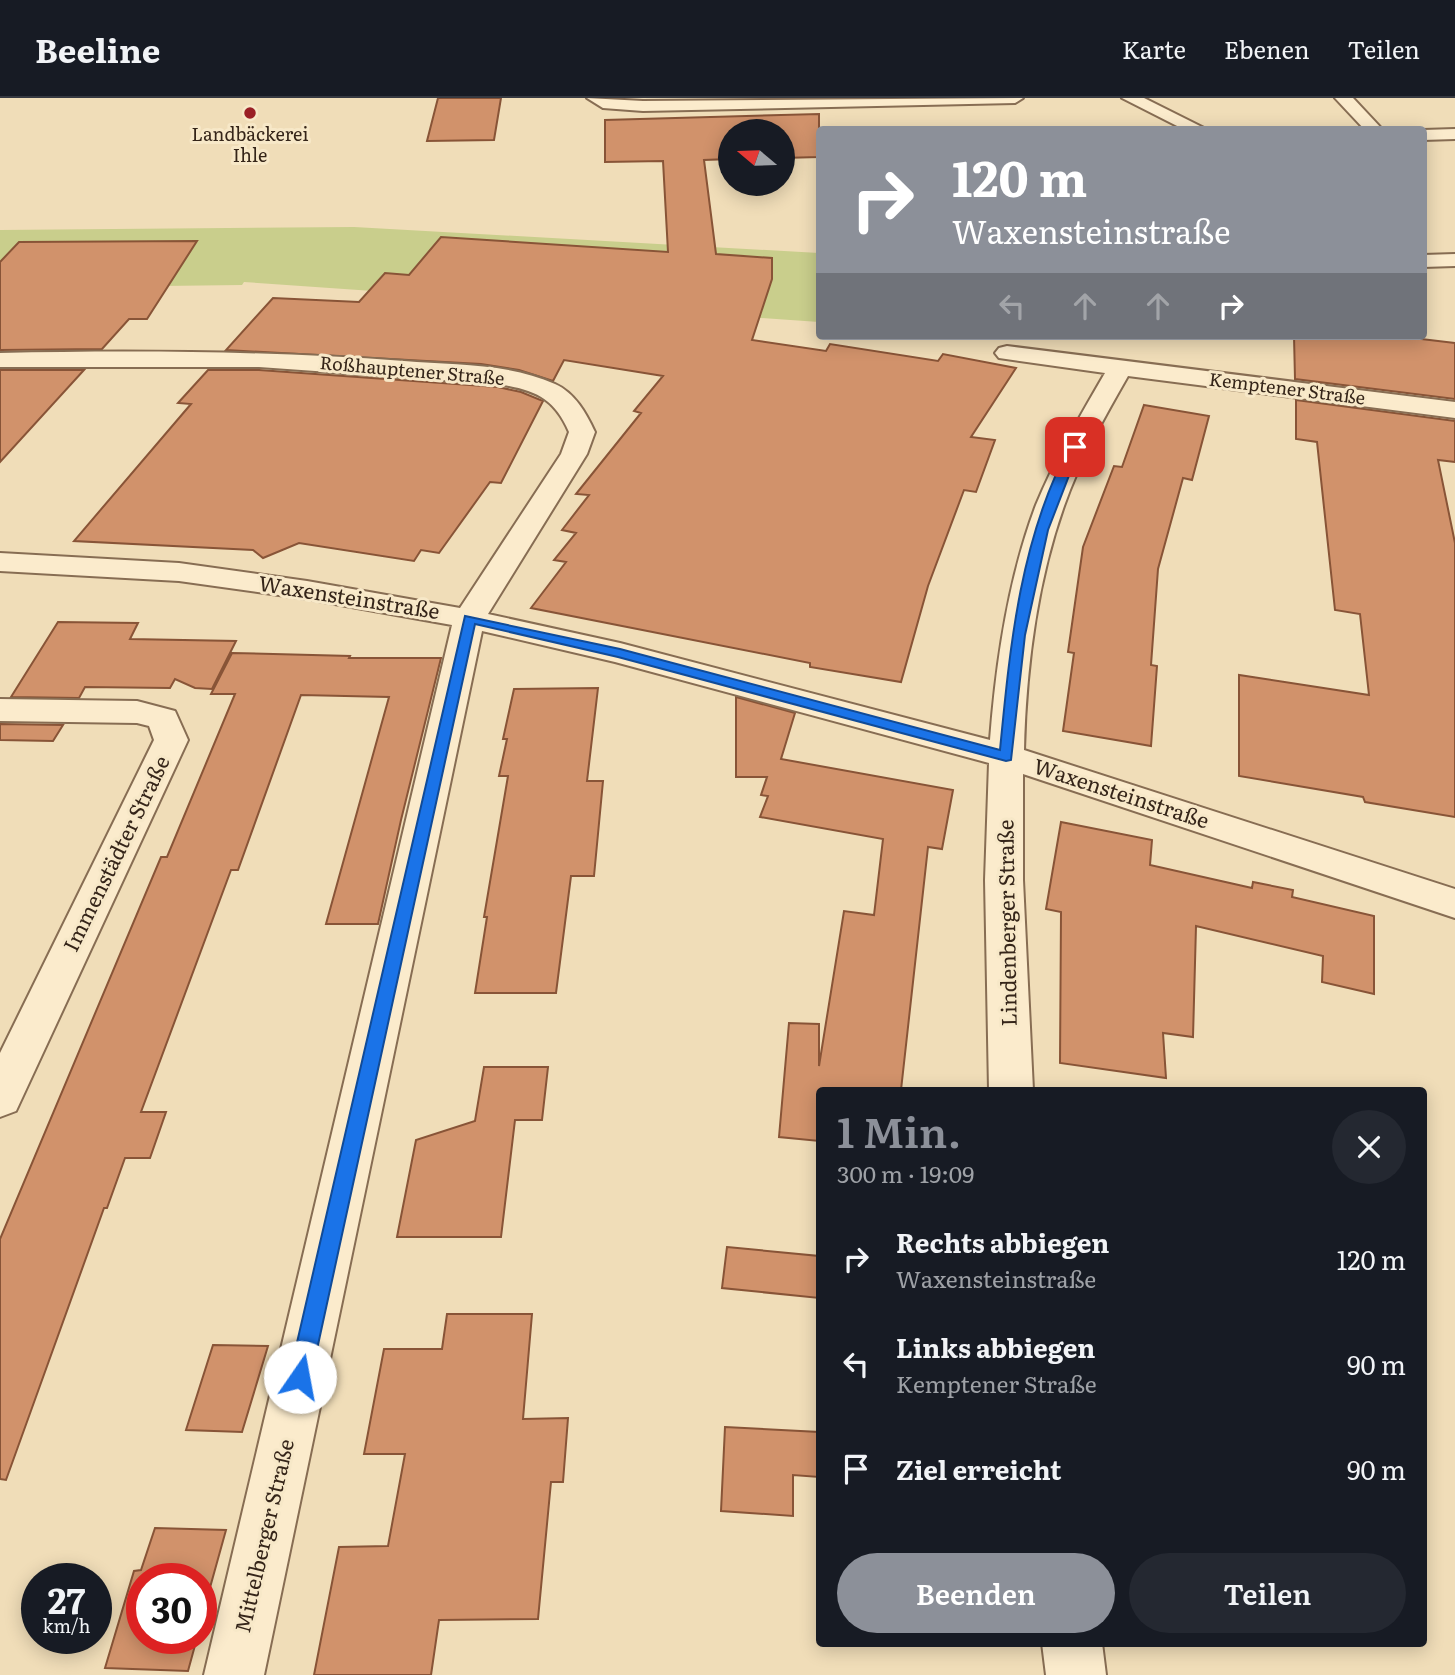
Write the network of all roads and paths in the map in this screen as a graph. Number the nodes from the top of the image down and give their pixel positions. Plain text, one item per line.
1 (596, 98) edge
2 (1015, 98) edge
3 (1130, 98) edge
4 (1343, 98) edge
5 (1191, 126) edge
6 (1371, 126) edge
7 (1455, 134) edge
8 (1427, 135) edge
9 (1455, 260) edge
10 (1427, 261) edge
11 (1007, 353) dead end
12 (0, 360) edge
13 (1120, 368) junction
14 (1455, 410) edge
15 (11, 563) edge
16 (0, 592) edge
17 (469, 618) junction
18 (0, 710) edge
19 (1006, 756) junction
20 (1455, 904) edge
21 (1011, 1087) edge
22 (0, 1098) edge
23 (1072, 1647) edge
24 (234, 1675) edge
25 (1076, 1675) edge

1 - 2 street
3 - 5 street
4 - 6 street
7 - 8 street
9 - 10 street
11 - 13 street, Kemptener Straße
12 - 17 street, Roßhauptener Straße
13 - 14 street, Kemptener Straße
13 - 19 street
15 - 16 street
15 - 17 street, Waxensteinstraße
17 - 19 street, Waxensteinstraße
17 - 24 street, Mittelberger Straße
18 - 22 street, Immenstädter Straße
19 - 20 street, Waxensteinstraße
19 - 21 street, Lindenberger Straße
23 - 25 street

